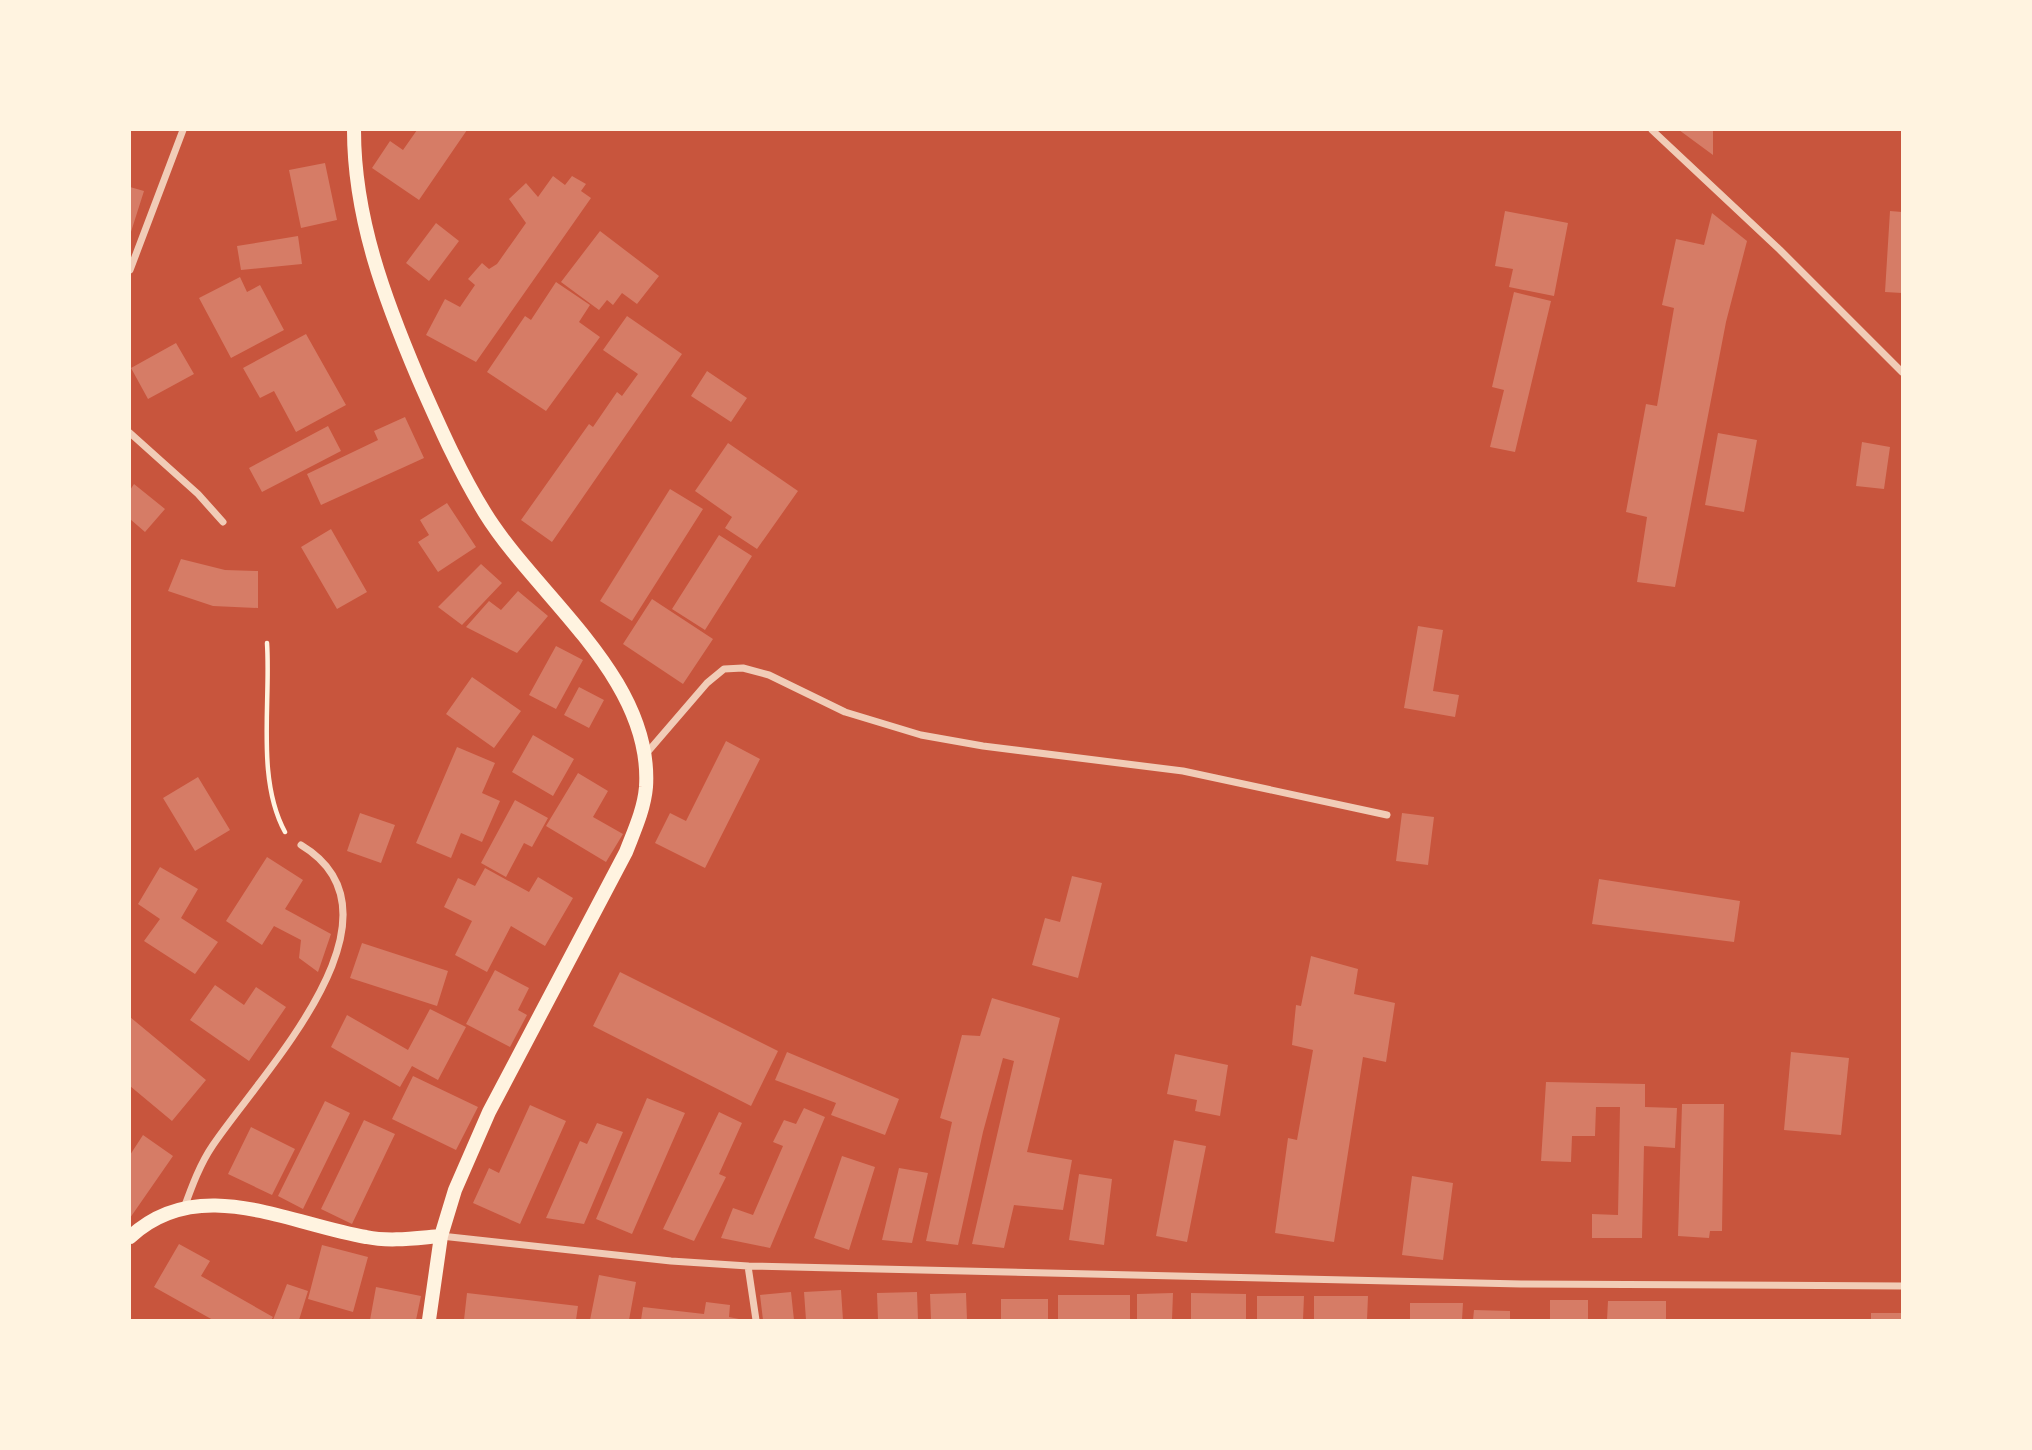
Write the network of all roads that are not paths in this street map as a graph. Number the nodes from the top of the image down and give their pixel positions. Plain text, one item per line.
1 (183, 130) edge
2 (354, 130) edge
3 (1652, 130) edge
4 (130, 270) edge
5 (1902, 372) edge
6 (130, 433) edge
7 (223, 522) dead end
8 (645, 755) junction
9 (1387, 815) dead end
10 (301, 845) road end
11 (184, 1208) junction
12 (441, 1236) junction
13 (130, 1237) edge
14 (748, 1266) junction
15 (1902, 1286) edge
16 (429, 1321) edge
17 (756, 1321) edge

1 - 4 street
2 - 8 main road
3 - 5 street
6 - 7 street
8 - 9 street
8 - 12 main road
10 - 11 street
11 - 12 main road
11 - 13 main road
12 - 14 street
12 - 16 main road
14 - 15 street
14 - 17 street

